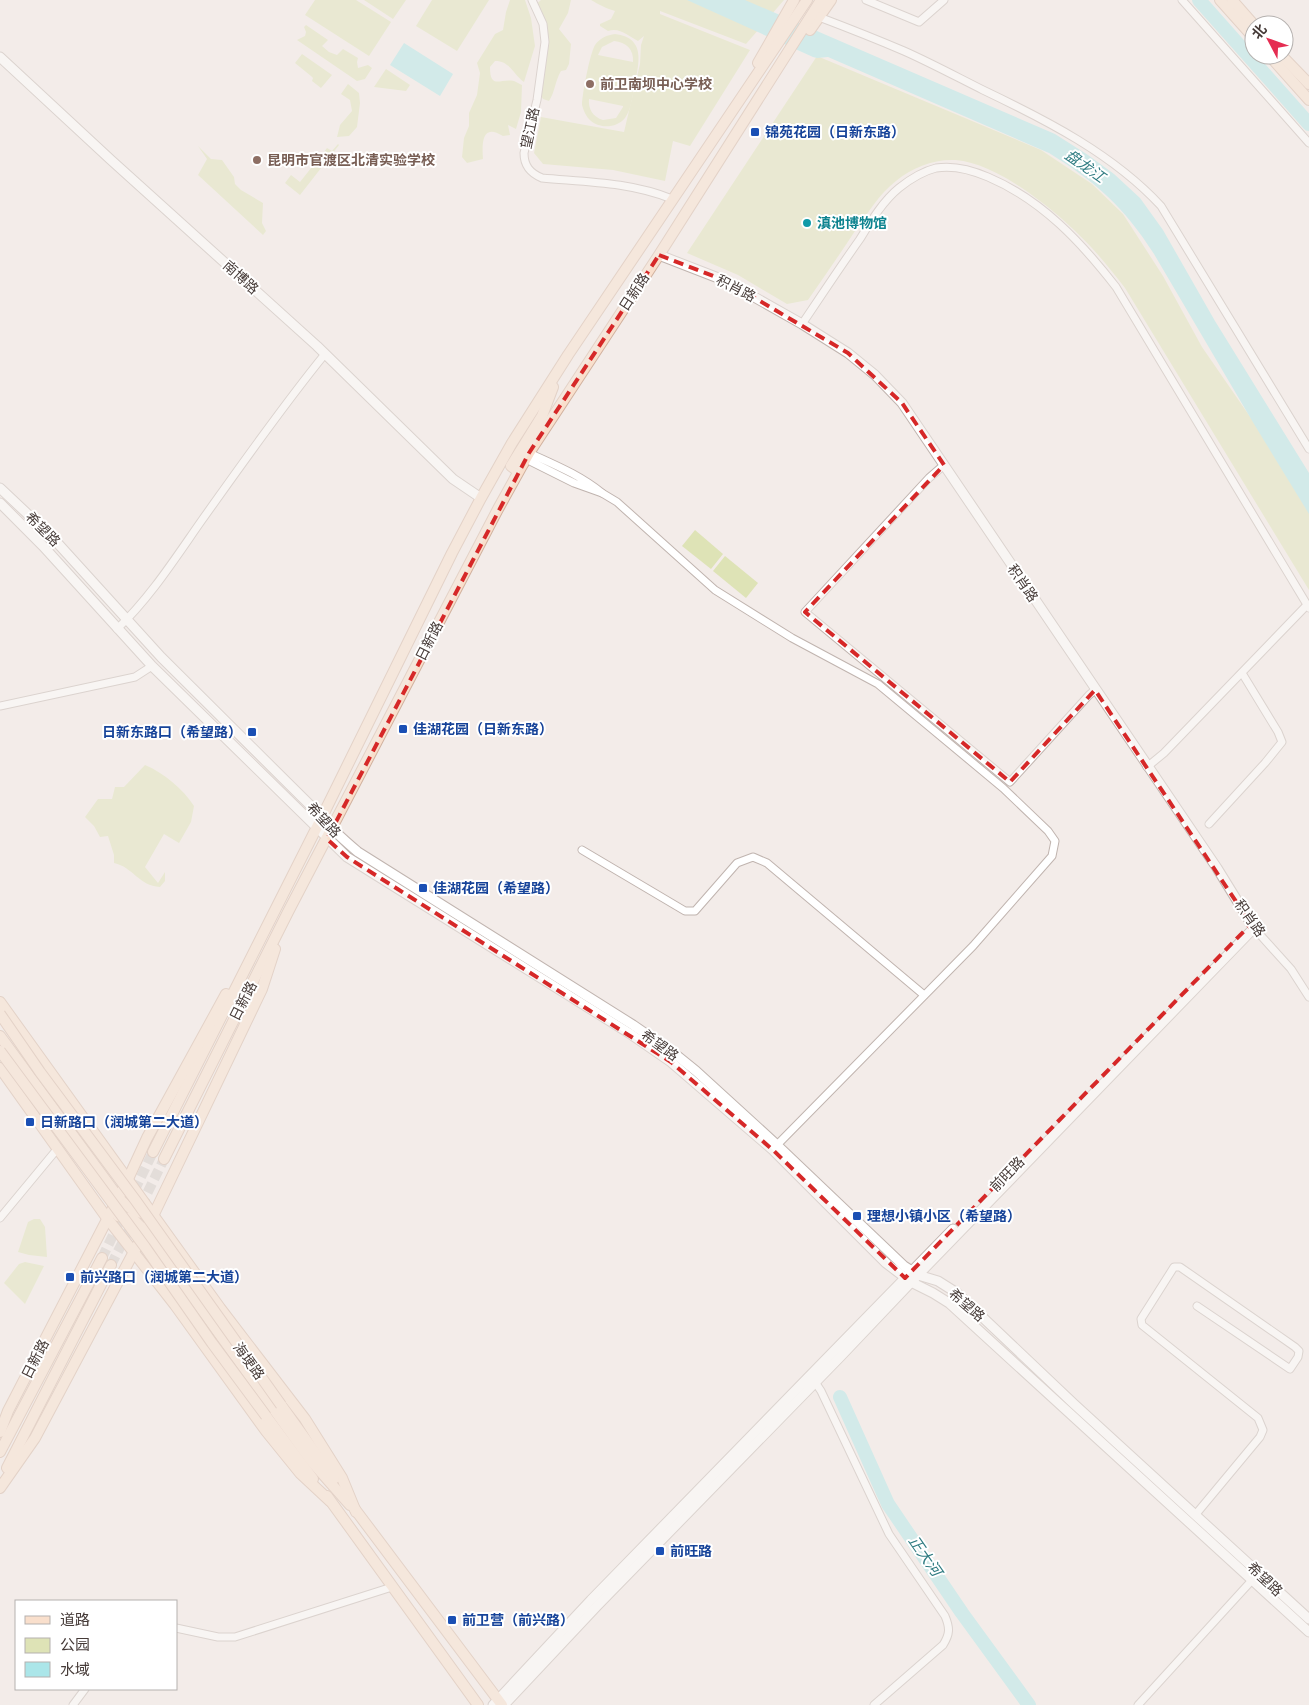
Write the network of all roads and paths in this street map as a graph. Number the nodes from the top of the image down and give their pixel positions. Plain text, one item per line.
1 (532, 0) edge
2 (821, 0) edge
3 (831, 0) edge
4 (866, 0) edge
5 (944, 0) edge
6 (1182, 0) edge
7 (1220, 0) edge
8 (1232, 0) edge
9 (793, 2) edge
10 (805, 4) edge
11 (816, 15) junction
12 (1245, 15) edge
13 (1244, 27) edge
14 (773, 46) junction
15 (0, 57) edge
16 (1278, 65) edge
17 (1291, 65) edge
18 (1309, 84) edge
19 (1309, 100) edge
20 (1309, 143) edge
21 (672, 199) junction
22 (659, 255) junction
23 (802, 324) junction
24 (324, 354) junction
25 (563, 363) junction
26 (1309, 449) edge
27 (526, 459) junction
28 (944, 465) junction
29 (0, 488) edge
30 (481, 498) junction
31 (0, 503) edge
32 (1308, 607) edge
33 (126, 620) junction
34 (117, 629) junction
35 (152, 666) junction
36 (1242, 673) junction
37 (1095, 690) junction
38 (0, 706) edge
39 (1147, 767) junction
40 (322, 817) junction
41 (1209, 824) dead end
42 (316, 828) junction
43 (331, 829) junction
44 (327, 838) junction
45 (582, 850) dead end
46 (288, 912) junction
47 (271, 918) junction
48 (1253, 926) junction
49 (924, 995) junction
50 (1309, 997) edge
51 (0, 1002) edge
52 (0, 1014) edge
53 (0, 1036) edge
54 (0, 1052) edge
55 (0, 1068) edge
56 (778, 1145) junction
57 (58, 1148) junction
58 (153, 1152) tunnel mouth
59 (164, 1159) tunnel mouth
60 (128, 1179) junction
61 (118, 1197) junction
62 (154, 1214) junction
63 (0, 1218) edge
64 (107, 1218) junction
65 (145, 1231) junction
66 (134, 1252) junction
67 (102, 1258) tunnel mouth
68 (111, 1265) tunnel mouth
69 (915, 1273) junction
70 (908, 1280) junction
71 (1197, 1306) dead end
72 (815, 1382) junction
73 (0, 1432) edge
74 (0, 1452) edge
75 (1148, 1478) junction
76 (0, 1482) edge
77 (0, 1488) edge
78 (330, 1501) junction
79 (356, 1512) junction
80 (1196, 1514) junction
81 (1202, 1527) junction
82 (1256, 1576) junction
83 (392, 1587) junction
84 (1309, 1619) edge
85 (178, 1628) edge
86 (1309, 1632) edge
87 (84, 1690) edge
88 (499, 1704) edge
89 (73, 1705) edge
90 (478, 1705) edge
91 (874, 1705) edge
92 (1138, 1705) edge

1 - 21 street, 望江路
2 - 11 main road, 日新路
3 - 11 main road, 日新路
4 - 5 street
6 - 20 street
7 - 13 main road
8 - 12 main road
9 - 14 main road, 日新路
10 - 14 main road, 日新路
11 - 22 main road, 日新路
11 - 26 street
14 - 21 main road, 日新路
15 - 24 street, 南博路
16 - 19 main road
17 - 18 main road
21 - 25 main road, 日新路
22 - 23 street, 积肖路
22 - 27 main road, 日新路
23 - 28 street, 积肖路
23 - 32 street
24 - 30 street, 南博路
24 - 33 street
25 - 27 main road
25 - 30 main road, 日新路
27 - 43 main road, 日新路
27 - 49 street
28 - 37 street, 积肖路
28 - 37 street
29 - 33 street, 希望路
30 - 40 main road, 日新路
31 - 34 street, 希望路
32 - 36 street
33 - 34 street
33 - 40 street, 希望路
34 - 35 street, 希望路
35 - 38 street
35 - 42 street, 希望路
36 - 39 street
36 - 41 street
37 - 39 street, 积肖路
39 - 48 street, 积肖路
40 - 42 main road, 日新路
40 - 43 street, 希望路
42 - 44 street, 希望路
42 - 47 main road, 日新路
43 - 44 main road, 日新路
43 - 56 street, 希望路
44 - 46 main road, 日新路
44 - 70 street, 希望路
45 - 49 street
46 - 59 main road, 日新路
46 - 62 main road
47 - 58 main road, 日新路
47 - 60 main road, 日新路
48 - 50 street, 积肖路
48 - 69 street, 前旺路
49 - 56 street
51 - 60 main road
52 - 79 main road, 海埂路, bridge
53 - 61 main road
54 - 78 main road, 海埂路, bridge
55 - 57 main road
56 - 69 street, 希望路
57 - 63 street
57 - 64 main road
60 - 61 main road, 日新路
60 - 62 main road
61 - 62 main road
61 - 64 main road, 日新路
62 - 65 main road
62 - 79 main road
64 - 65 main road
64 - 66 main road
64 - 73 main road, 日新路
65 - 66 main road
65 - 79 main road
66 - 77 main road
66 - 78 main road
67 - 74 main road, 日新路
68 - 76 main road, 日新路
69 - 70 street, 前旺路
69 - 75 street, 希望路
70 - 72 street, 前旺路
70 - 75 street, 希望路
70 - 88 street, 前旺路
71 - 80 street
72 - 88 street, 前旺路
72 - 91 street
75 - 80 street, 希望路
75 - 81 street, 希望路
78 - 83 main road, 海埂路
79 - 88 main road, 海埂路
80 - 81 street, 希望路
81 - 82 street, 希望路
82 - 84 street, 希望路
82 - 86 street, 希望路
82 - 92 street
83 - 85 street
83 - 90 main road, 海埂路
87 - 89 street

